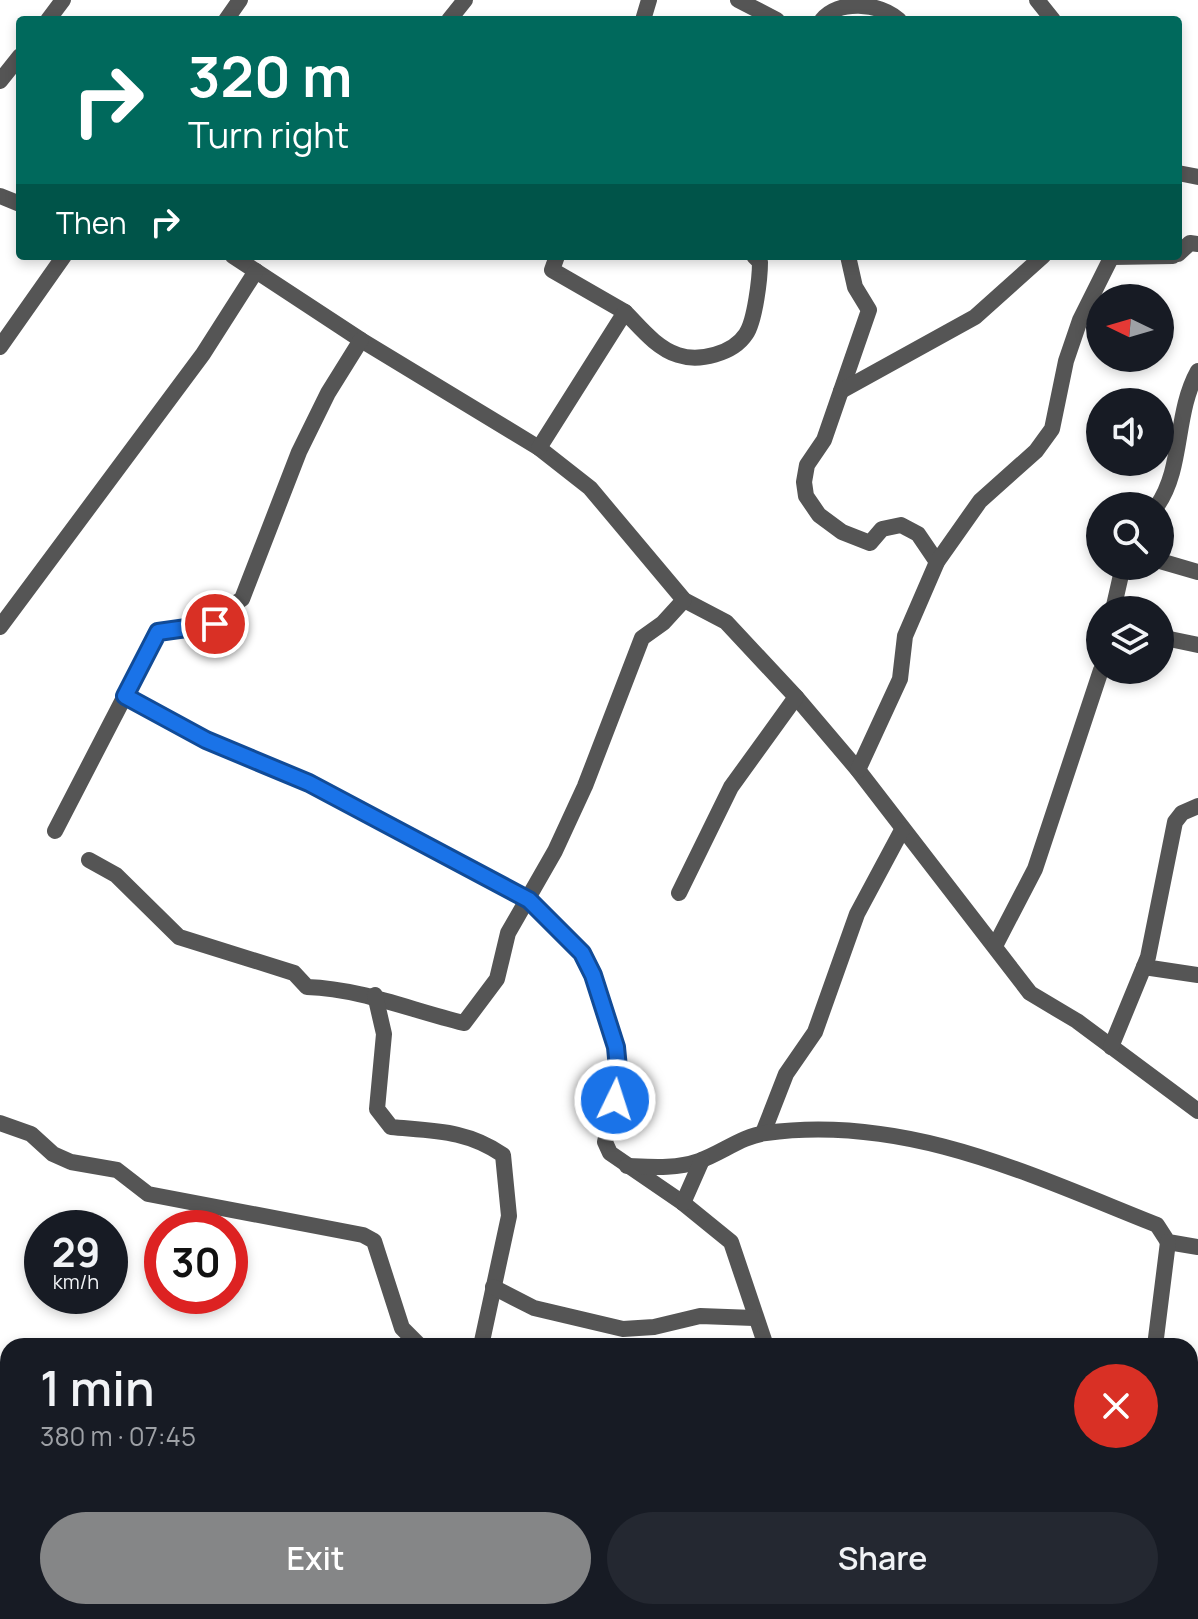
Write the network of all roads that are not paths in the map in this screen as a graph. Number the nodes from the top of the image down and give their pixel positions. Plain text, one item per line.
1 (465, 0) edge
2 (738, 0) edge
3 (1037, 0) edge
4 (828, 10) edge
5 (452, 16) edge
6 (769, 16) edge
7 (894, 16) edge
8 (1050, 16) edge
9 (16, 61) edge
10 (0, 81) edge
11 (61, 260) edge
12 (556, 260) edge
13 (759, 260) edge
14 (849, 260) edge
15 (1039, 260) edge
16 (1110, 260) edge
17 (248, 262) edge
18 (625, 312) junction
19 (361, 340) junction
20 (0, 347) edge
21 (1198, 371) edge
22 (841, 391) junction
23 (539, 448) junction
24 (1166, 492) edge
25 (937, 562) junction
26 (1174, 565) edge
27 (1198, 572) edge
28 (684, 600) junction
29 (0, 627) edge
30 (1174, 640) edge
31 (1198, 645) edge
32 (1096, 684) edge
33 (125, 696) junction
34 (796, 697) junction
35 (858, 770) junction
36 (1198, 806) edge
37 (902, 830) junction
38 (55, 831) dead end
39 (89, 860) dead end
40 (679, 893) dead end
41 (529, 900) junction
42 (995, 946) junction
43 (1144, 967) junction
44 (1198, 975) edge
45 (375, 995) junction
46 (1111, 1047) junction
47 (1198, 1111) edge
48 (0, 1123) edge
49 (763, 1133) junction
50 (702, 1160) junction
51 (626, 1166) junction
52 (683, 1203) junction
53 (1168, 1242) junction
54 (1198, 1247) edge
55 (493, 1287) junction
56 (754, 1318) junction
57 (412, 1338) edge
58 (483, 1338) edge
59 (763, 1338) edge
60 (1156, 1338) edge

1 - 5 street
2 - 6 street
3 - 8 street
4 - 7 street
9 - 10 street
11 - 20 street
12 - 18 street
13 - 18 street
14 - 22 street
15 - 22 street
16 - 25 street
17 - 19 street
17 - 29 street
18 - 23 street
19 - 23 street
19 - 33 street
21 - 24 street
22 - 25 street
23 - 28 street
25 - 35 street
26 - 27 street
28 - 34 street
28 - 41 street
30 - 31 street
32 - 42 street
33 - 38 street
33 - 41 street
34 - 35 street
34 - 40 street
35 - 37 street
36 - 43 street
37 - 42 street
37 - 49 street
39 - 45 street
41 - 45 street
41 - 51 street
42 - 46 street
43 - 44 street
43 - 46 street
45 - 55 street
46 - 47 street
48 - 57 street
49 - 50 street
49 - 53 street
50 - 51 street
50 - 52 street
51 - 52 street
52 - 56 street
53 - 54 street
53 - 60 street
55 - 56 street
55 - 58 street
56 - 59 street

